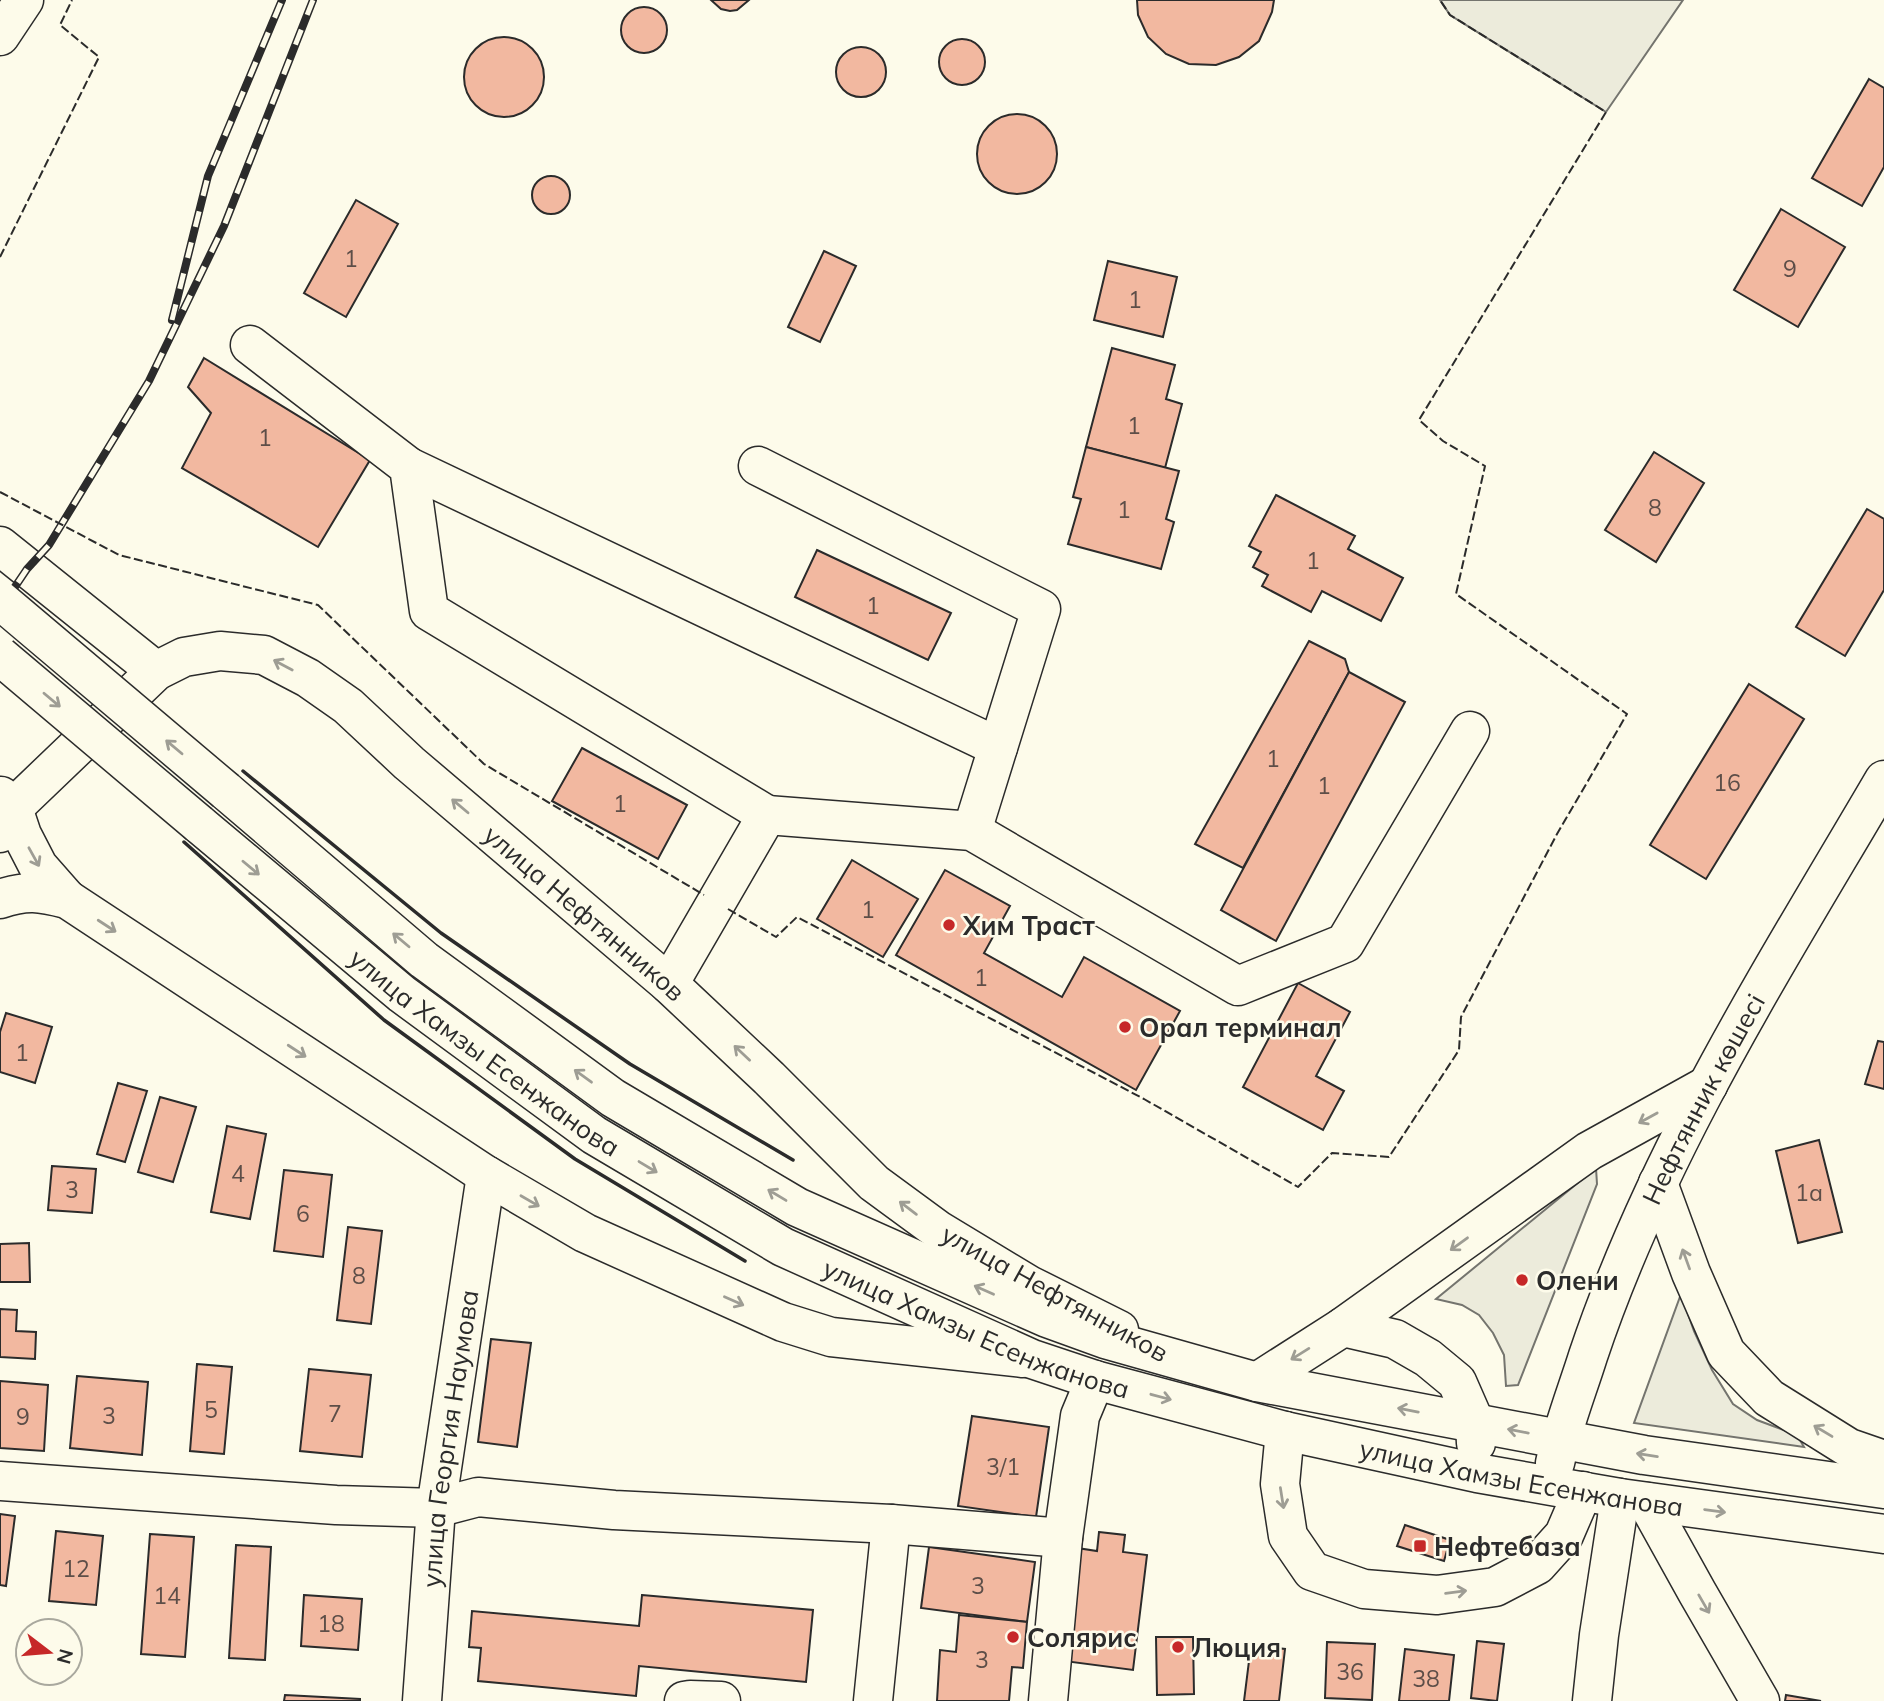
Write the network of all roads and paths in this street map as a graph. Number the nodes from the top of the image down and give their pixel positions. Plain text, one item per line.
1 (24, 0) edge
2 (0, 36) edge
3 (250, 345) dead end
4 (409, 467) junction
5 (758, 467) dead end
6 (0, 546) edge
7 (0, 600) edge
8 (0, 656) edge
9 (156, 671) junction
10 (1470, 731) dead end
11 (998, 747) junction
12 (1884, 780) edge
13 (4, 812) edge
14 (766, 815) junction
15 (972, 831) junction
16 (67, 899) junction
17 (0, 900) edge
18 (669, 984) junction
19 (1708, 1085) junction
20 (486, 1175) junction
21 (1658, 1183) junction
22 (1343, 1327) junction
23 (1032, 1359) junction
24 (1180, 1361) junction
25 (1095, 1380) junction
26 (1257, 1382) junction
27 (1475, 1423) junction
28 (1285, 1431) junction
29 (1561, 1438) junction
30 (1884, 1460) edge
31 (1477, 1473) junction
32 (0, 1481) edge
33 (1567, 1488) junction
34 (1884, 1489) edge
35 (1634, 1500) junction
36 (436, 1508) junction
37 (891, 1524) junction
38 (1884, 1534) edge
39 (1063, 1538) junction
40 (422, 1701) edge
41 (684, 1701) edge
42 (721, 1701) edge
43 (873, 1701) edge
44 (1048, 1701) edge
45 (1592, 1701) edge
46 (1760, 1701) edge

1 - 2 main road
3 - 4 main road
4 - 11 main road
4 - 14 main road
5 - 11 main road
6 - 9 main road
24 -> 7 main road, улица Хамзы Есенжанова, bridge
8 -> 23 main road, улица Хамзы Есенжанова, bridge
9 - 13 main road, улица Нефтянников
18 -> 9 main road, улица Нефтянников
10 - 15 main road
11 - 15 main road
12 - 19 main road, Нефтянник көшесі
13 -> 16 main road
14 - 15 main road
14 - 18 main road
16 - 17 main road
16 -> 20 main road
24 -> 18 main road, улица Нефтянников
19 - 21 main road, Нефтянник көшесі
19 -> 22 main road
20 -> 23 main road
20 - 36 main road, улица Георгия Наумова
21 - 29 main road, Нефтянник көшесі
30 -> 21 main road
22 -> 26 main road
22 - 27 main road
23 - 25 main road, улица Хамзы Есенжанова
24 - 26 main road, улица Хамзы Есенжанова
25 -> 28 main road, улица Хамзы Есенжанова
25 - 39 main road
27 -> 26 main road, улица Хамзы Есенжанова
29 -> 27 main road, улица Хамзы Есенжанова
27 - 31 main road
28 - 31 main road, улица Хамзы Есенжанова
28 -> 33 main road
29 - 33 main road
34 -> 29 main road, улица Хамзы Есенжанова
31 - 33 main road, улица Хамзы Есенжанова
32 - 36 main road
33 - 35 main road, улица Хамзы Есенжанова
35 -> 38 main road, улица Хамзы Есенжанова
35 - 45 main road
35 -> 46 main road
36 - 37 main road
36 - 40 main road, улица Георгия Наумова
37 - 39 main road
37 - 43 main road
39 - 44 main road
41 - 42 main road

